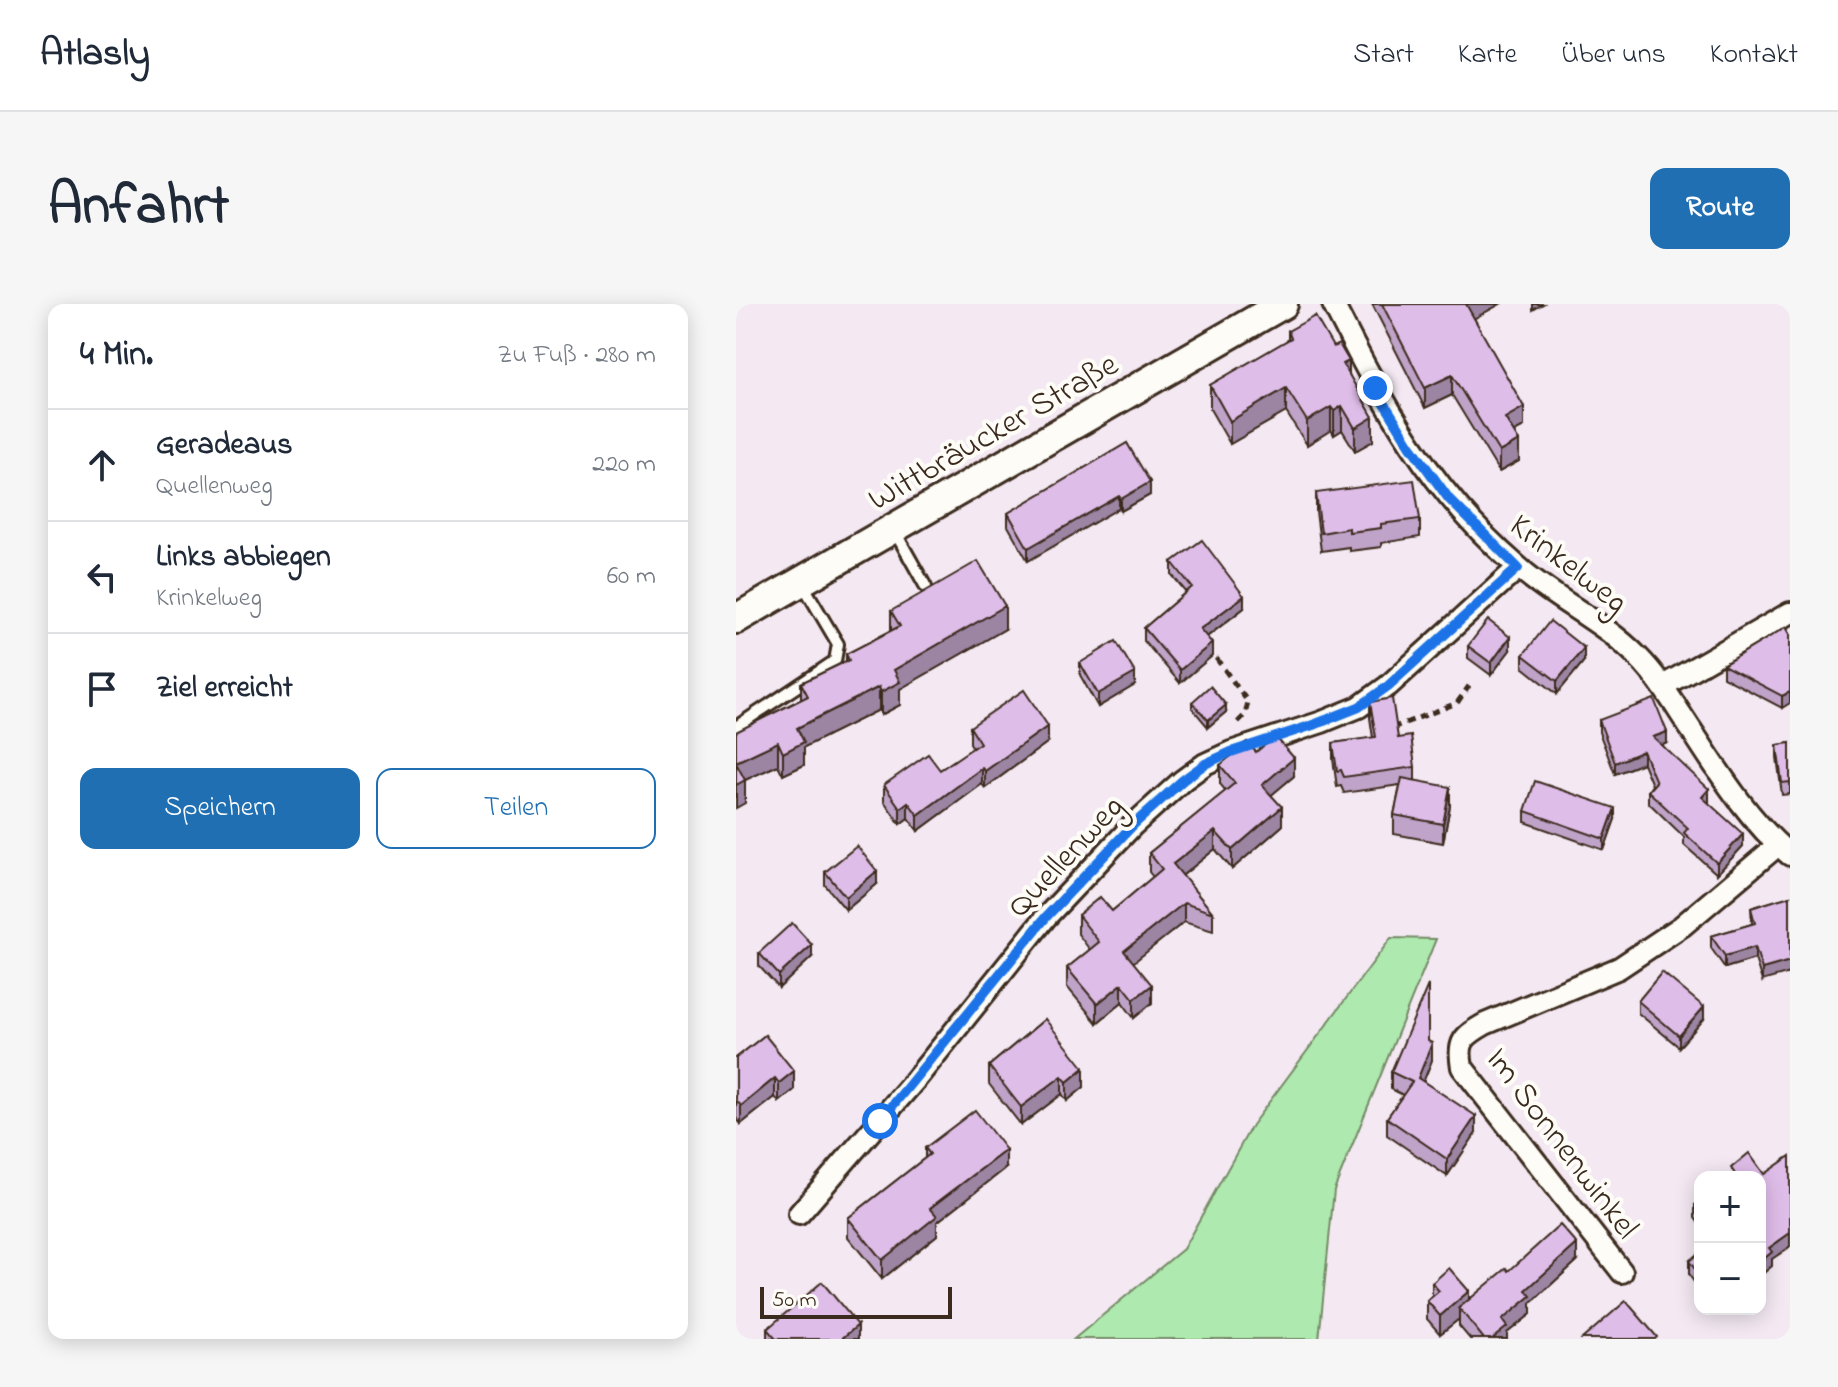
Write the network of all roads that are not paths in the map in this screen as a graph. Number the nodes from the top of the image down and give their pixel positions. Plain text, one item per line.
1 (1283, 304) edge
2 (1333, 304) edge
3 (893, 528) junction
4 (1518, 568) junction
5 (801, 581) junction
6 (926, 587) edge
7 (1790, 613) edge
8 (736, 619) edge
9 (1663, 686) junction
10 (736, 727) edge
11 (1784, 850) edge
12 (799, 1214) dead end
13 (1622, 1272) dead end

1 - 3 main road, Wittbräucker Straße
2 - 4 street, Krinkelweg
3 - 5 main road, Wittbräucker Straße
3 - 6 lane
4 - 9 street, Krinkelweg
4 - 12 street, Quellenweg
5 - 8 main road, Wittbräucker Straße
5 - 10 lane
7 - 9 street
9 - 11 street, Krinkelweg
11 - 13 street, Im Sonnenwinkel

